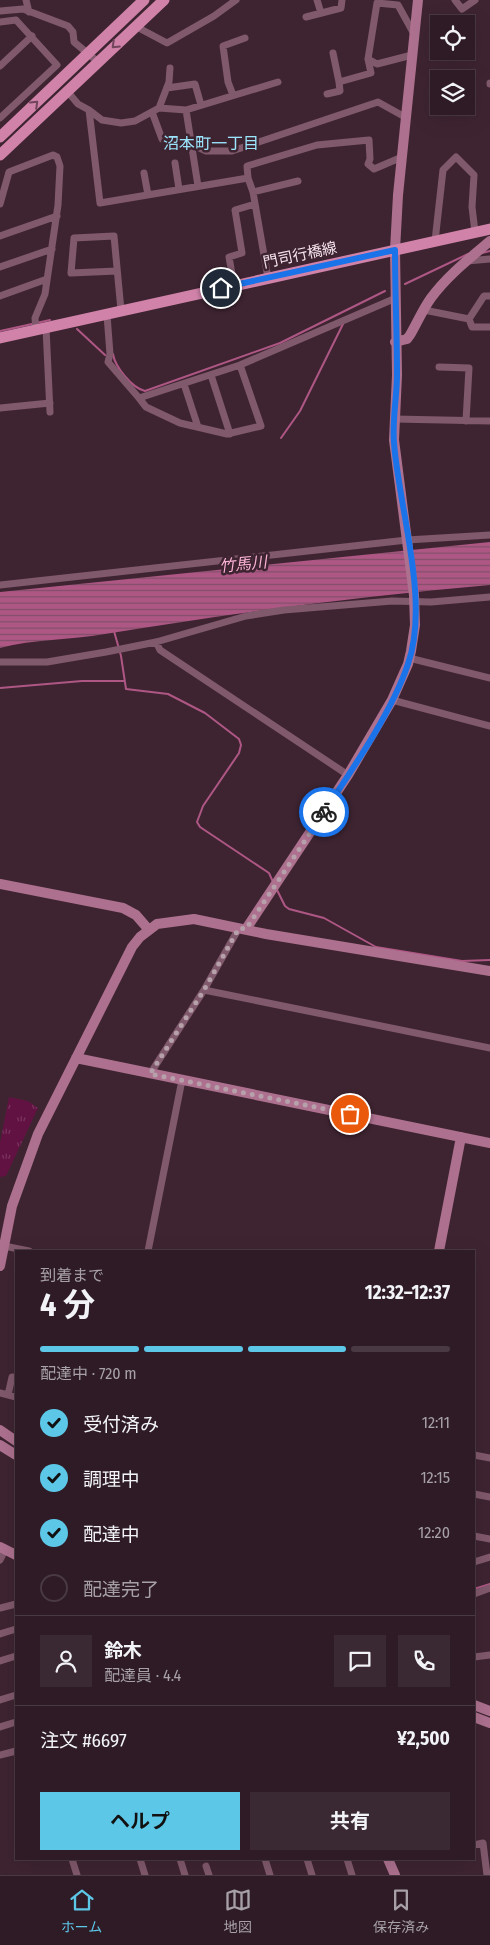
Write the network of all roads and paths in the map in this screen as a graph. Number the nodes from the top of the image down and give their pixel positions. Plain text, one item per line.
1 (26, 0) edge
2 (144, 0) edge
3 (164, 0) edge
4 (236, 0) edge
5 (317, 0) edge
6 (342, 0) edge
7 (418, 0) edge
8 (455, 0) edge
9 (475, 0) edge
10 (0, 11) edge
11 (29, 12) junction
12 (321, 13) junction
13 (306, 17) dead end
14 (0, 22) edge
15 (134, 26) junction
16 (414, 34) junction
17 (32, 36) junction
18 (245, 38) dead end
19 (333, 53) dead end
20 (88, 54) junction
21 (412, 55) junction
22 (368, 59) junction
23 (98, 62) junction
24 (0, 66) edge
25 (170, 68) dead end
26 (278, 82) dead end
27 (339, 82) junction
28 (167, 88) junction
29 (67, 91) junction
30 (327, 94) dead end
31 (233, 95) junction
32 (201, 105) junction
33 (159, 108) junction
34 (89, 110) junction
35 (186, 110) junction
36 (152, 112) junction
37 (406, 117) junction
38 (0, 118) edge
39 (0, 137) edge
40 (162, 139) dead end
41 (191, 144) junction
42 (0, 155) edge
43 (402, 157) junction
44 (175, 163) dead end
45 (144, 173) dead end
46 (248, 178) junction
47 (298, 181) dead end
48 (198, 186) junction
49 (179, 189) junction
50 (253, 192) junction
51 (148, 195) junction
52 (0, 204) edge
53 (255, 204) junction
54 (57, 216) junction
55 (490, 229) edge
56 (476, 232) junction
57 (0, 236) edge
58 (435, 241) junction
59 (490, 241) edge
60 (52, 249) junction
61 (395, 250) junction
62 (490, 259) edge
63 (468, 260) junction
64 (0, 267) edge
65 (117, 271) junction
66 (268, 278) junction
67 (47, 279) junction
68 (234, 285) junction
69 (396, 291) junction
70 (0, 296) edge
71 (490, 296) edge
72 (121, 310) junction
73 (424, 310) junction
74 (107, 315) junction
75 (469, 319) junction
76 (38, 326) junction
77 (490, 327) edge
78 (0, 338) edge
79 (395, 342) junction
80 (240, 365) junction
81 (439, 367) dead end
82 (211, 375) junction
83 (184, 384) junction
84 (139, 398) junction
85 (50, 403) junction
86 (0, 408) edge
87 (50, 412) dead end
88 (394, 419) junction
89 (466, 420) junction
90 (490, 421) edge
91 (198, 427) junction
92 (230, 434) junction
93 (490, 535) edge
94 (408, 543) junction
95 (0, 585) edge
96 (490, 597) edge
97 (415, 598) junction
98 (156, 642) junction
99 (409, 658) junction
100 (0, 662) edge
101 (490, 678) edge
102 (392, 700) junction
103 (490, 726) edge
104 (348, 775) junction
105 (0, 884) edge
106 (243, 929) junction
107 (149, 930) junction
108 (490, 971) edge
109 (204, 990) junction
110 (490, 1048) edge
111 (76, 1058) junction
112 (150, 1074) junction
113 (182, 1080) junction
114 (461, 1137) junction
115 (490, 1143) edge
116 (4, 1246) junction
117 (24, 1250) edge
118 (148, 1250) edge
119 (439, 1250) edge
120 (0, 1266) edge
121 (15, 1378) edge
122 (0, 1393) edge
123 (8, 1395) junction
124 (15, 1397) edge
125 (0, 1430) edge
126 (15, 1440) edge
127 (0, 1445) edge
128 (15, 1454) edge
129 (475, 1455) edge
130 (490, 1458) edge
131 (475, 1494) edge
132 (490, 1497) edge
133 (475, 1536) edge
134 (490, 1539) edge
135 (3, 1548) edge
136 (15, 1554) edge
137 (490, 1556) edge
138 (0, 1560) edge
139 (475, 1562) edge
140 (490, 1588) edge
141 (475, 1594) edge
142 (15, 1604) edge
143 (0, 1608) edge
144 (15, 1629) edge
145 (0, 1634) edge
146 (490, 1655) edge
147 (15, 1656) edge
148 (475, 1657) edge
149 (0, 1660) edge
150 (15, 1695) edge
151 (0, 1700) edge
152 (475, 1705) edge
153 (490, 1711) edge
154 (475, 1717) edge
155 (15, 1722) edge
156 (490, 1723) edge
157 (0, 1727) edge
158 (15, 1751) edge
159 (0, 1755) edge
160 (475, 1845) edge
161 (72, 1860) edge
162 (140, 1860) edge
163 (180, 1860) edge
164 (265, 1860) edge
165 (307, 1860) edge
166 (347, 1860) edge
167 (392, 1860) edge
168 (206, 1866) dead end
169 (77, 1875) edge
170 (145, 1875) edge
171 (185, 1875) edge
172 (209, 1875) edge
173 (270, 1875) edge
174 (312, 1875) edge
175 (352, 1875) edge
176 (395, 1875) edge
177 (487, 1875) edge

1 - 11 street
2 - 20 main road
3 - 15 main road
4 - 15 street
5 - 12 street
6 - 12 street
7 - 16 street
8 - 9 street
10 - 11 street
11 - 20 street
12 - 13 street
14 - 17 street
15 -> 23 main road
16 - 21 street
16 - 22 street
17 - 24 street
17 - 38 street
18 - 31 street
19 - 27 street
20 - 23 street
39 -> 20 main road
21 - 22 street
21 - 37 street
22 - 27 street
23 - 29 main road
25 - 28 street
26 - 31 street
27 - 30 street
28 - 32 street
28 - 33 street
29 - 34 street
29 - 42 main road
31 - 32 street
32 - 35 street
33 - 35 street
33 - 36 street
34 - 36 street
34 - 51 street
35 - 41 street
36 - 40 street
37 - 41 street
37 - 43 street
41 - 48 street
43 - 46 street
43 - 61 street
44 - 49 street
45 - 51 street
46 - 48 street
46 - 50 street
47 - 50 street
48 - 49 street
49 - 51 street
50 - 53 street
52 - 54 street
53 - 66 street
53 - 68 street
54 - 57 street
54 - 60 street
55 - 56 main road, 門司行橋線
56 - 58 main road, 門司行橋線
56 - 58 street
58 - 61 main road, 門司行橋線
59 - 63 street
60 - 64 street
60 - 67 street
61 - 66 main road, 門司行橋線
61 - 69 street
62 - 63 street
63 - 73 street
65 - 65 street
65 - 72 street
66 - 68 main road, 門司行橋線
67 - 70 street
67 - 76 street
68 - 72 main road, 門司行橋線
69 - 79 street
69 - 80 street
71 - 75 street
72 - 74 main road, 門司行橋線
73 - 75 street
73 - 79 street
74 - 76 main road, 門司行橋線
74 - 84 street
75 - 77 street
76 - 78 main road, 門司行橋線
76 - 85 street
79 - 88 street
80 - 82 street
80 - 92 street
81 - 89 street
82 - 83 street
82 - 92 street
83 - 84 street
83 - 91 street
84 - 91 street
85 - 86 street
85 - 87 street
88 - 89 street
88 - 94 street
89 - 90 street
91 - 92 street
93 - 94 street
94 - 95 street
94 - 97 street
96 - 97 street
97 - 98 street
97 - 99 street
98 - 100 street
98 - 104 street
99 - 101 street
99 - 102 street
102 - 103 street
102 - 104 street
104 - 106 street
105 - 107 street
106 - 107 street
106 - 108 street
106 - 109 street
107 - 111 street
109 - 110 street
109 - 112 street
111 - 112 street
111 - 116 street
112 - 113 street
113 - 114 street
113 - 118 street
114 - 115 street
114 - 119 street
116 - 117 street
116 - 120 street
121 - 123 street
122 - 123 street
123 - 124 street
125 - 126 street
127 - 128 street
129 - 130 street
131 - 132 street
133 - 134 street
135 - 136 street
135 - 138 street
137 - 139 street
140 - 141 street
142 - 143 street
144 - 145 street
146 - 148 street
147 - 149 street
150 - 151 street
152 - 153 street
154 - 156 street
155 - 157 street
158 - 159 street
160 - 177 street
161 - 169 street
162 - 170 street
163 - 171 street
164 - 173 street
165 - 174 street
166 - 175 street
167 - 176 street
168 - 172 street

